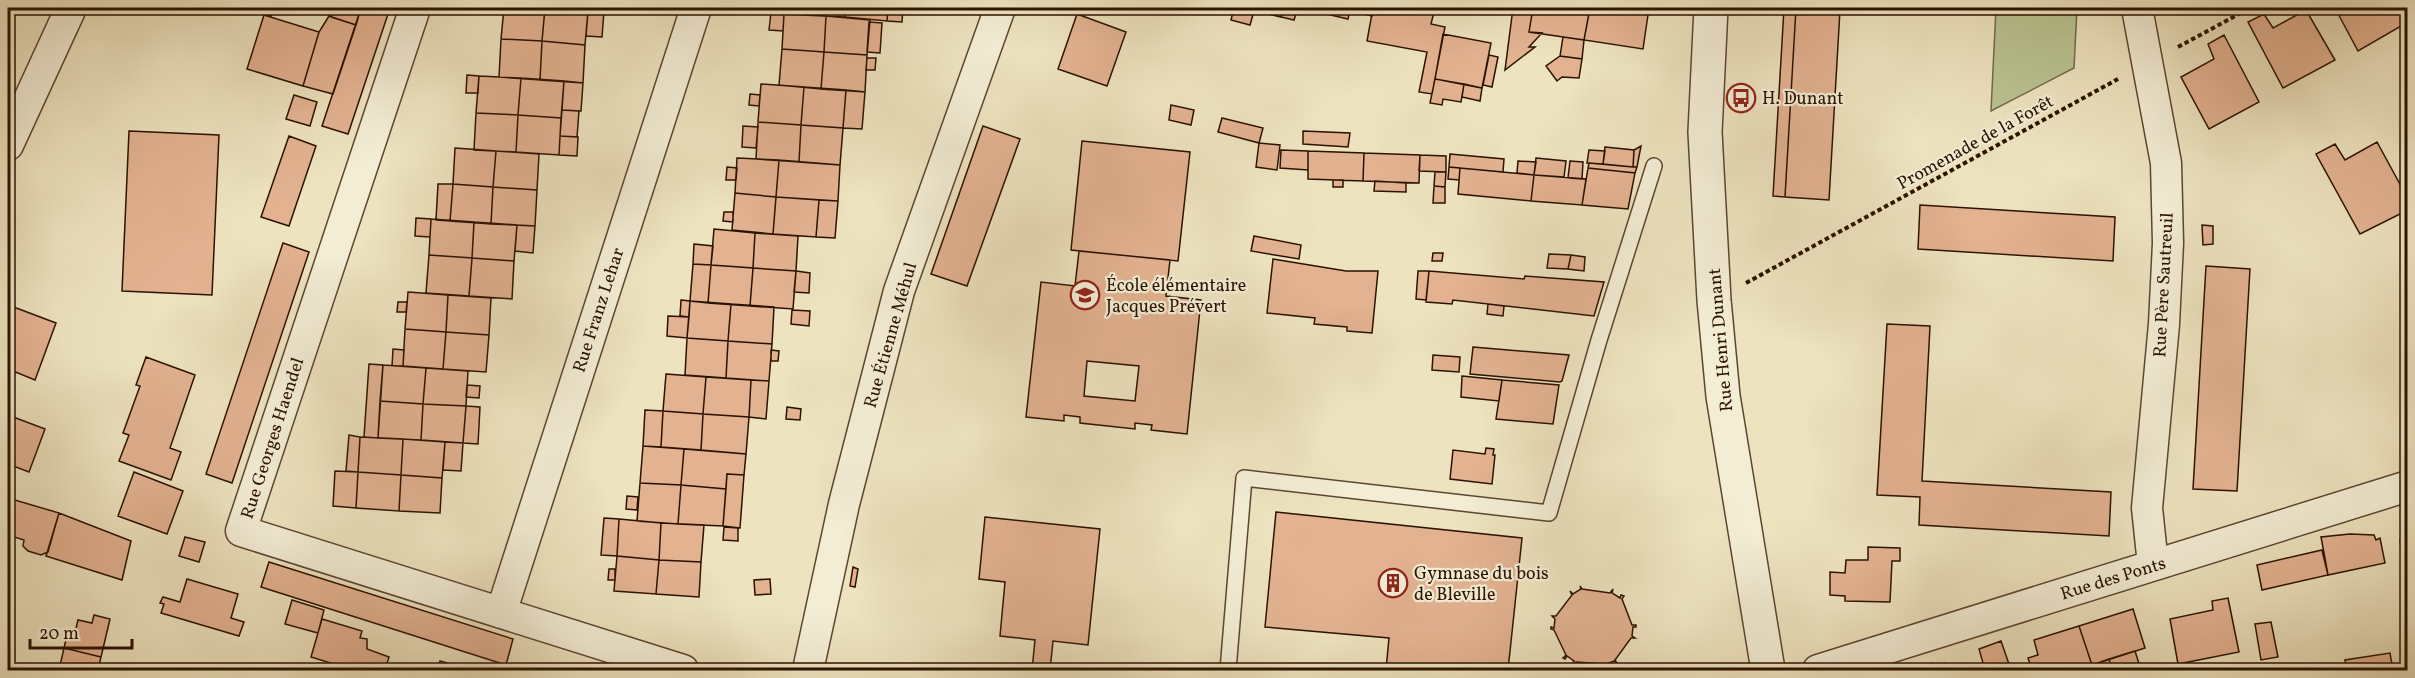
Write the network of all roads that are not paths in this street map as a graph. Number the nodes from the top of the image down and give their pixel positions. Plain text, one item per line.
1 (71, 8) edge
2 (415, 8) edge
3 (696, 8) edge
4 (1000, 8) edge
5 (1711, 8) edge
6 (2137, 8) edge
7 (20, 87) edge
8 (8, 145) edge
9 (1654, 166) dead end
10 (2408, 486) edge
11 (2153, 565) junction
12 (501, 613) junction
13 (683, 670) edge
14 (808, 670) edge
15 (1228, 670) edge
16 (1768, 670) edge
17 (1818, 670) edge

1 - 7 street
2 - 12 street, Rue Georges Haendel
3 - 12 street, Rue Franz Lehar
4 - 14 street, Rue Étienne Méhul
5 - 16 street, Rue Henri Dunant
6 - 11 street, Rue Père Sautreuil
7 - 8 street
9 - 15 lane
10 - 11 street, Rue des Ponts
11 - 17 street, Rue des Ponts
12 - 13 street, Rue Georges Haendel

